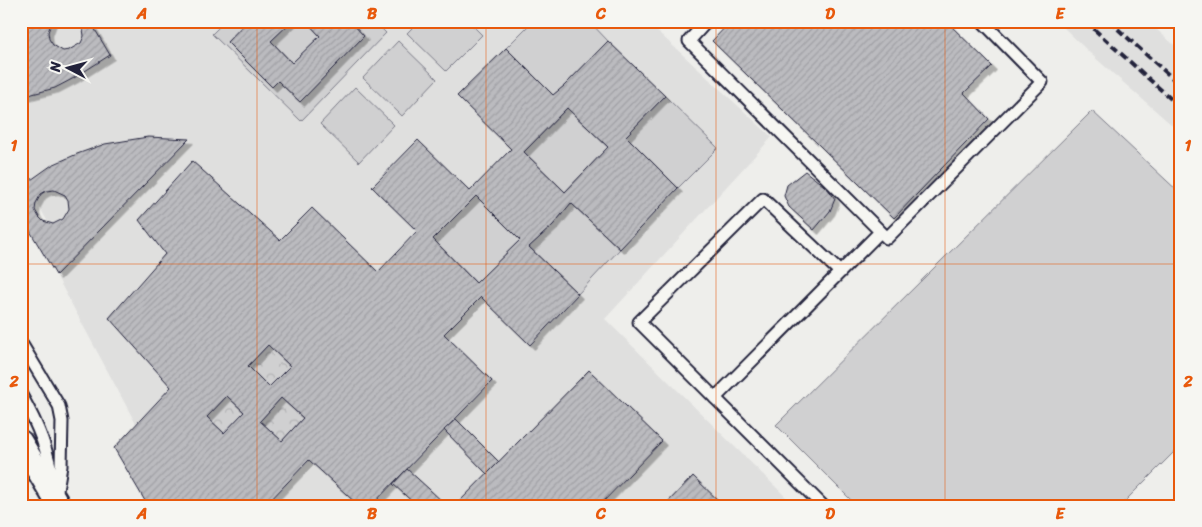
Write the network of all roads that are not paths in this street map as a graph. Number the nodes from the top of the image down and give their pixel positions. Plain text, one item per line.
1 (707, 21) edge
2 (982, 21) edge
3 (880, 232) junction
4 (840, 272) junction
5 (21, 343) edge
6 (21, 395) edge
7 (715, 398) junction
8 (21, 442) edge
9 (58, 503) edge
10 (823, 506) edge

1 - 3 lane
2 - 3 lane
3 - 4 lane
4 - 7 lane
4 - 7 lane
5 - 9 lane
6 - 9 lane
7 - 10 lane
8 - 9 street

